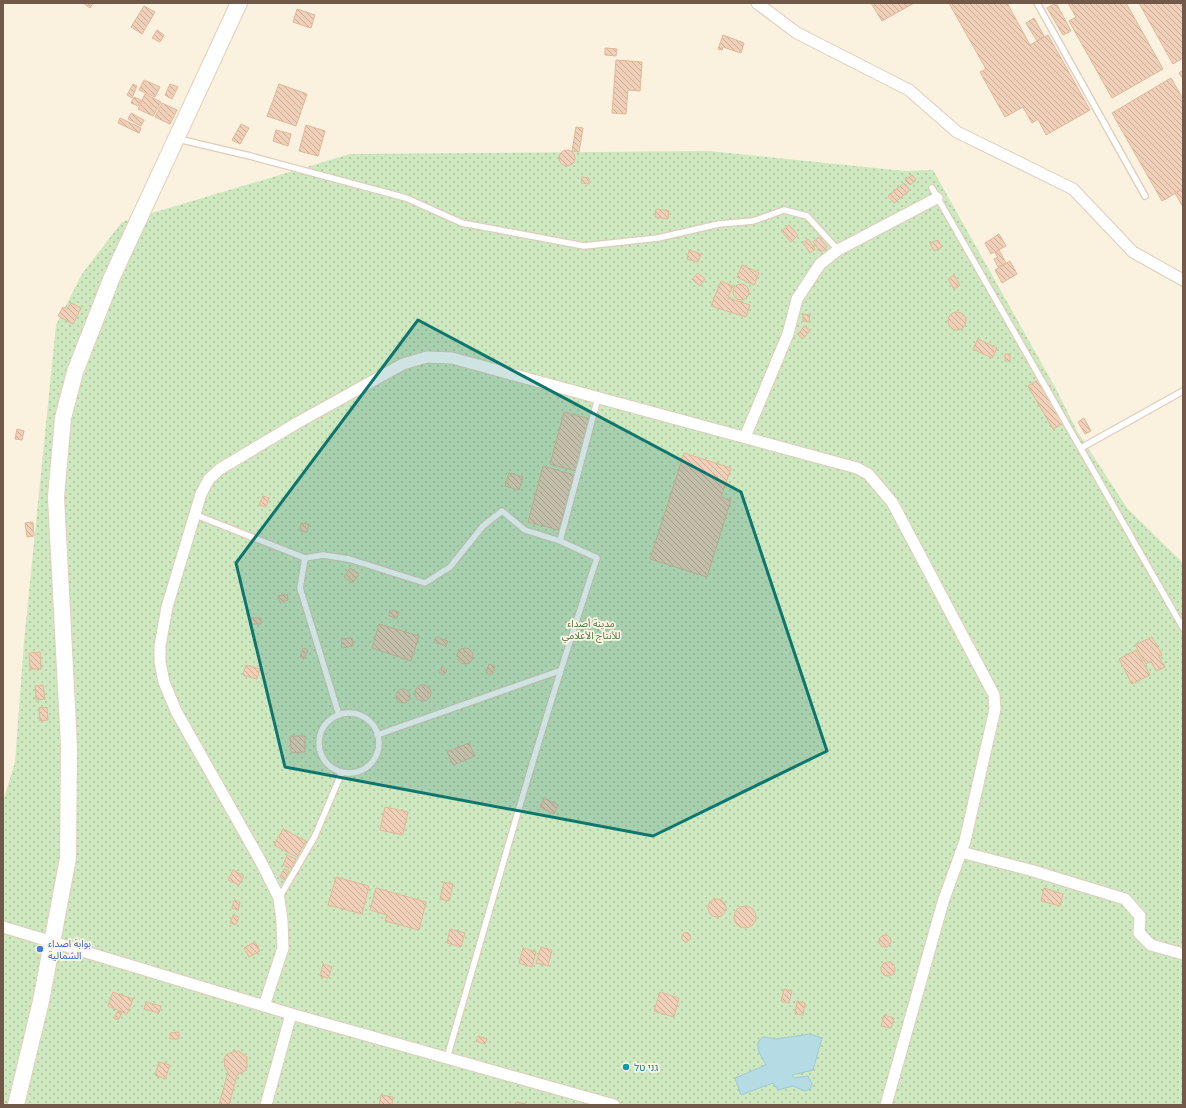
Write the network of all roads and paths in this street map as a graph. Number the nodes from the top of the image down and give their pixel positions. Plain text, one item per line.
1 (240, 3) edge
2 (757, 3) edge
3 (1037, 3) edge
4 (176, 138) junction
5 (932, 188) dead end
6 (1145, 196) dead end
7 (937, 198) junction
8 (838, 250) junction
9 (1183, 280) edge
10 (1183, 391) edge
11 (598, 398) junction
12 (745, 437) junction
13 (1081, 448) junction
14 (196, 515) junction
15 (560, 541) junction
16 (305, 558) junction
17 (1183, 628) edge
18 (559, 671) junction
19 (339, 715) junction
20 (377, 735) junction
21 (342, 772) junction
22 (961, 852) junction
23 (279, 898) junction
24 (3, 927) edge
25 (51, 943) junction
26 (1183, 954) edge
27 (264, 1006) junction
28 (291, 1014) junction
29 (447, 1058) junction
30 (16, 1105) edge
31 (266, 1105) edge
32 (614, 1105) edge
33 (886, 1105) edge

1 - 4 main road
2 - 9 street
3 - 6 lane
4 - 8 lane
4 - 25 main road
5 - 7 lane
7 - 8 street
7 - 13 lane
8 - 12 street
10 - 13 lane
11 - 12 street
11 - 14 street
11 - 15 lane
12 - 22 street
13 - 17 lane
14 - 16 lane
14 - 23 street
15 - 16 lane
15 - 18 lane
16 - 19 lane
18 - 20 lane
18 - 29 lane
19 - 20 lane
19 - 21 lane
20 - 21 lane
21 - 23 lane
22 - 26 street
22 - 33 street
23 - 27 street
24 - 25 street
25 - 27 street
25 - 30 main road
27 - 28 street
28 - 29 street
28 - 31 street
29 - 32 street

